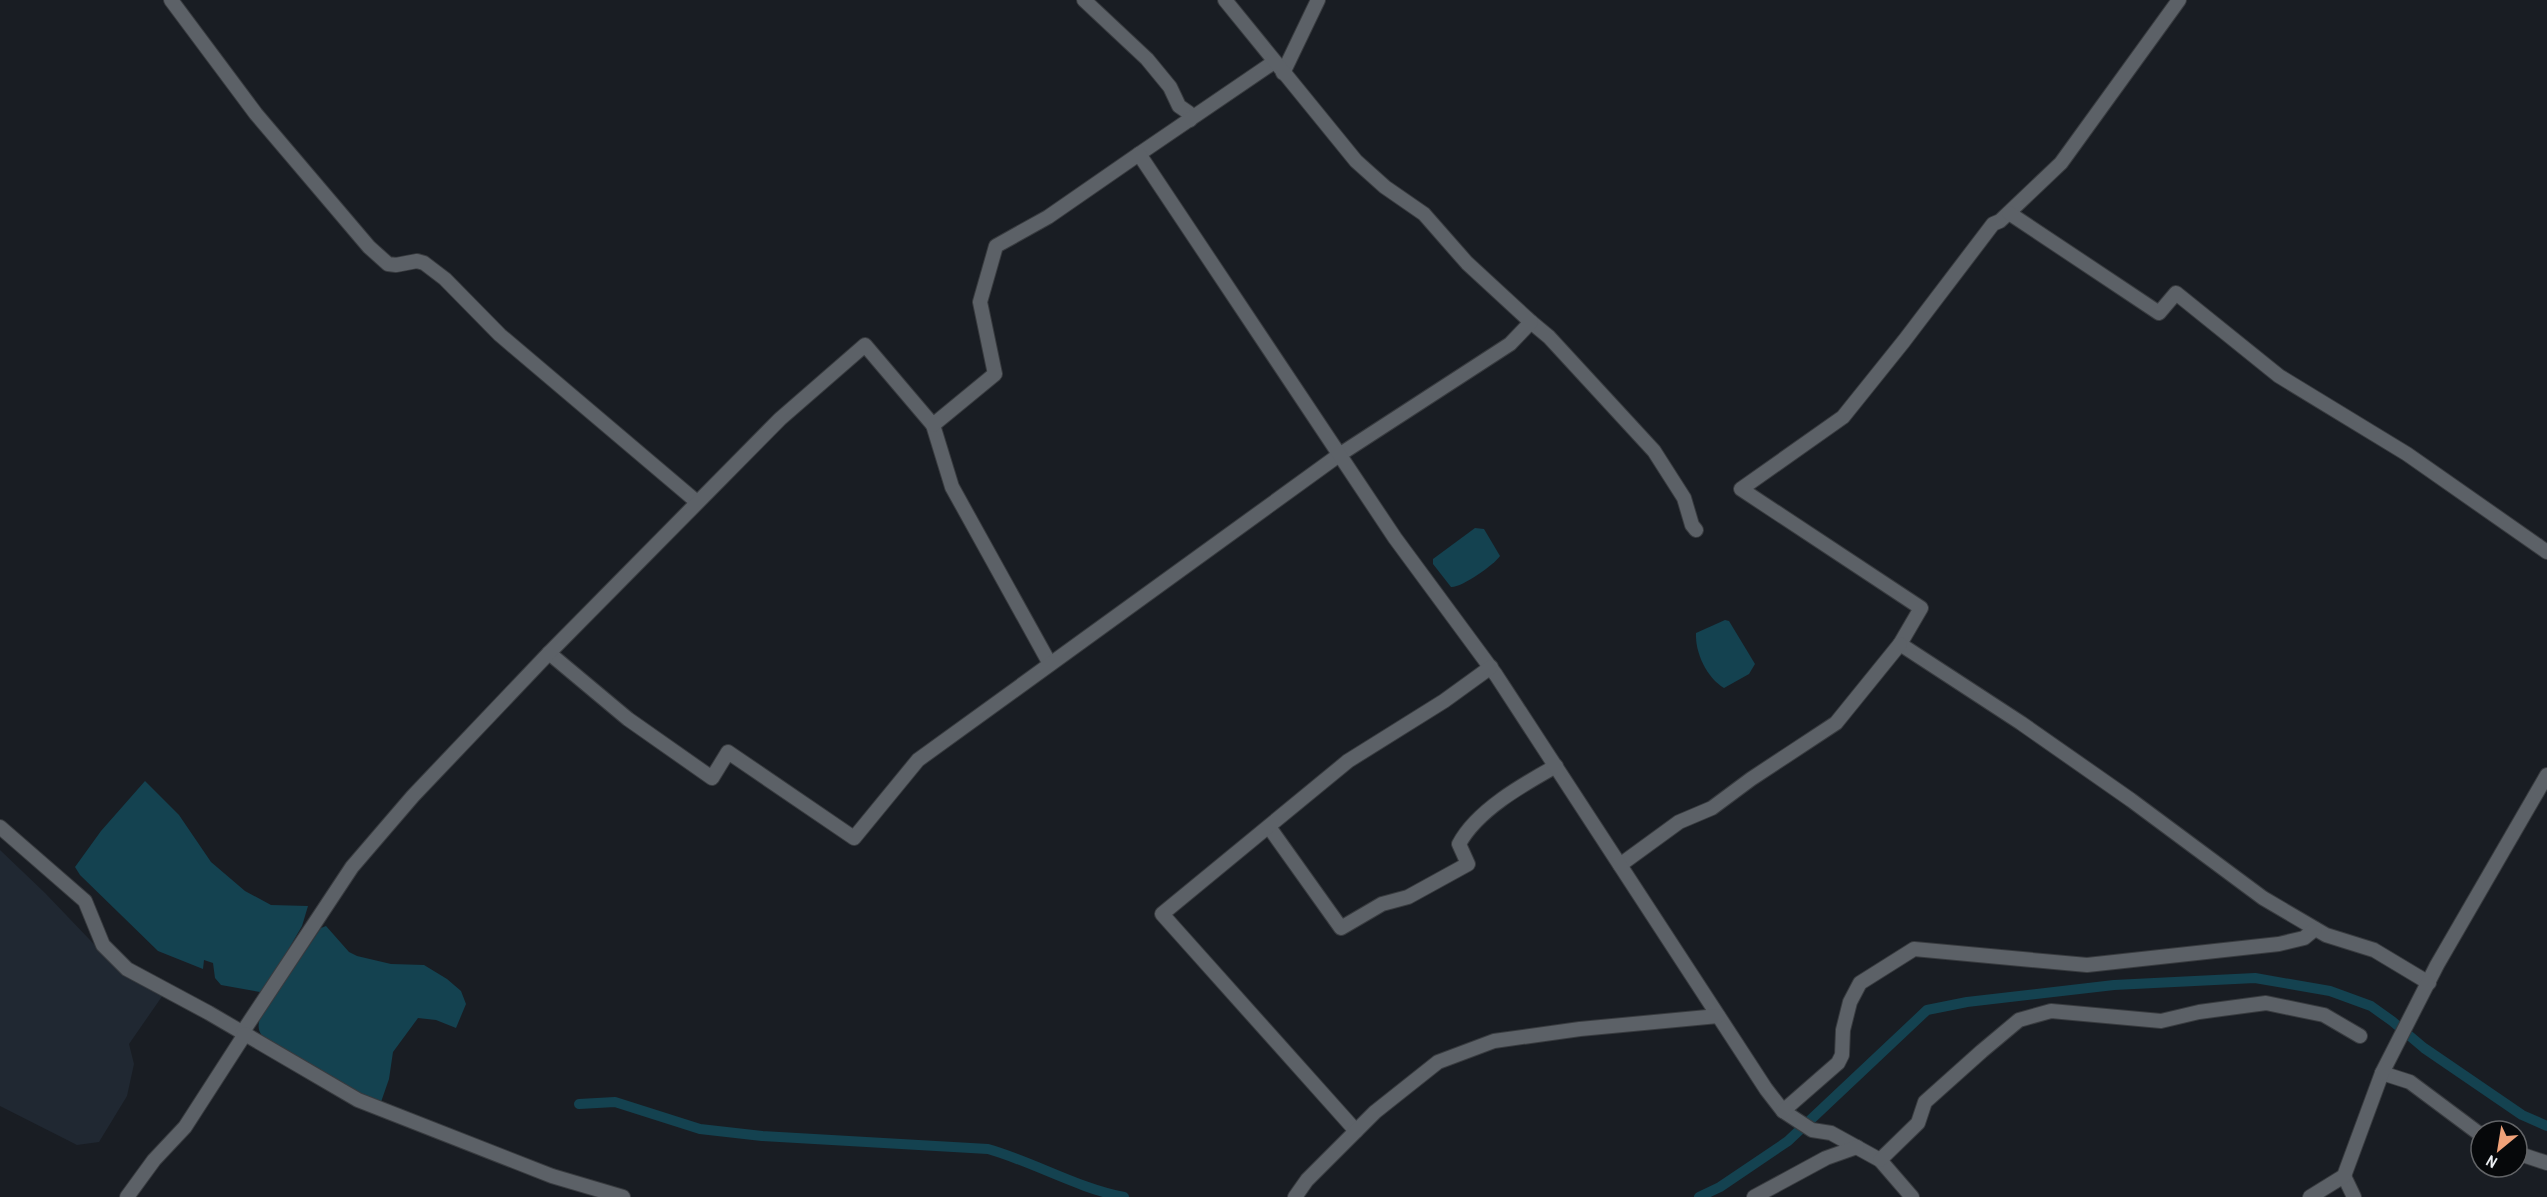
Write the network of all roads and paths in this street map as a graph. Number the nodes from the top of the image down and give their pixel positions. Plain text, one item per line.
1 (171, 0) edge
2 (1084, 0) edge
3 (1225, 0) edge
4 (1317, 0) edge
5 (2179, 0) edge
6 (1278, 68) junction
7 (1190, 120) junction
8 (1139, 154) junction
9 (2009, 213) junction
10 (1531, 322) junction
11 (933, 425) junction
12 (1339, 455) junction
13 (698, 502) junction
14 (1696, 530) dead end
15 (2547, 552) edge
16 (1899, 644) junction
17 (549, 653) junction
18 (1050, 664) junction
19 (1491, 667) junction
20 (1556, 766) junction
21 (2547, 775) edge
22 (0, 827) edge
23 (1269, 827) junction
24 (1620, 865) junction
25 (2316, 929) junction
26 (2428, 985) junction
27 (1718, 1016) junction
28 (244, 1033) junction
29 (2360, 1036) dead end
30 (2384, 1069) junction
31 (1783, 1111) junction
32 (2469, 1126) edge
33 (1356, 1131) junction
34 (1857, 1147) junction
35 (2529, 1157) edge
36 (1880, 1160) junction
37 (2547, 1163) edge
38 (2344, 1176) junction
39 (127, 1197) edge
40 (623, 1197) edge
41 (1295, 1197) edge
42 (1755, 1197) edge
43 (1912, 1197) edge
44 (2310, 1197) edge
45 (2354, 1197) edge

1 - 13 street
2 - 7 street
3 - 6 street
4 - 6 street
5 - 9 street
6 - 7 street
6 - 10 street
7 - 8 street
8 - 11 street
8 - 12 street
9 - 15 street
9 - 16 street
10 - 12 street
10 - 14 street
11 - 13 street
11 - 18 street
12 - 18 street
12 - 19 street
13 - 17 street
16 - 24 street
16 - 25 street
17 - 18 street
17 - 28 street
19 - 20 street
19 - 23 street
20 - 23 street
20 - 24 street
21 - 26 street
22 - 28 street
23 - 33 street
24 - 27 street
25 - 26 street
25 - 31 street
26 - 30 street
27 - 31 street
27 - 33 street
28 - 39 street
28 - 40 street
29 - 36 street
30 - 32 street
30 - 38 street
31 - 34 street
33 - 41 street
34 - 36 street
34 - 42 street
35 - 37 street
36 - 43 street
38 - 44 street
38 - 45 street

